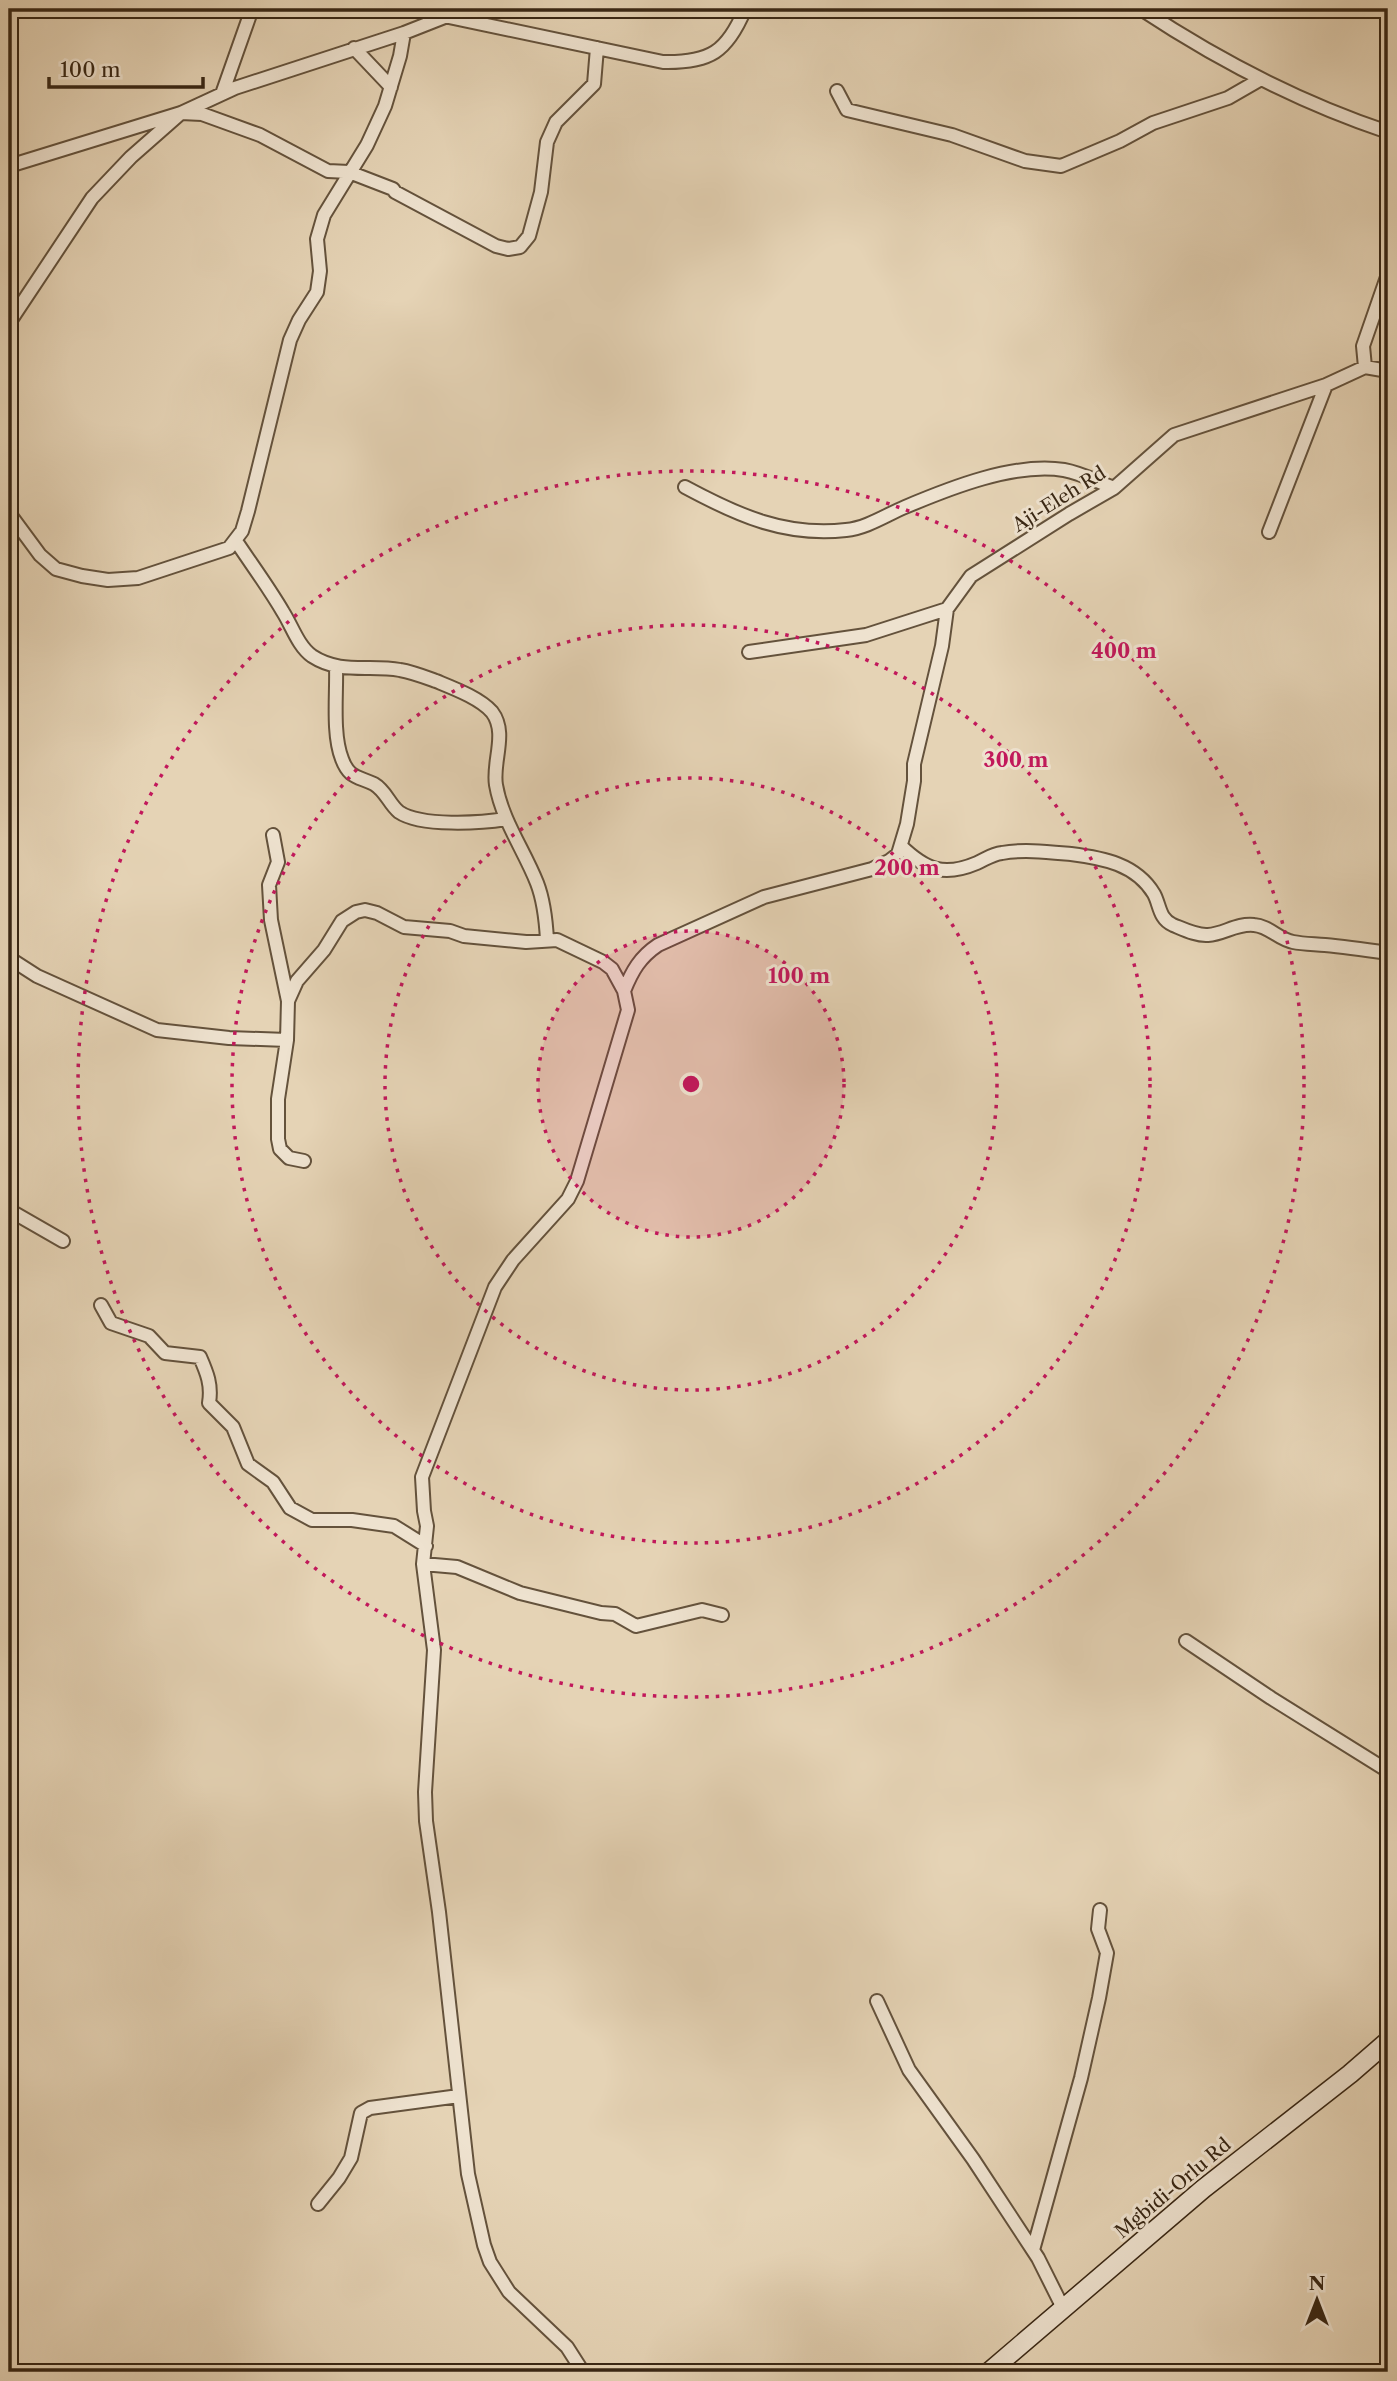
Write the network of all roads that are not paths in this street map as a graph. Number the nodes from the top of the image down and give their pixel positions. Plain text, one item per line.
1 (252, 9) edge
2 (464, 9) edge
3 (745, 9) edge
4 (1141, 9) edge
5 (444, 16) junction
6 (404, 33) junction
7 (354, 48) junction
8 (597, 48) junction
9 (1261, 79) junction
10 (391, 87) junction
11 (837, 91) dead end
12 (222, 94) junction
13 (181, 113) junction
14 (1388, 132) edge
15 (9, 166) edge
16 (349, 172) junction
17 (1388, 274) edge
18 (9, 323) edge
19 (1365, 368) junction
20 (1388, 371) edge
21 (1326, 385) junction
22 (685, 487) dead end
23 (1114, 488) junction
24 (9, 513) edge
25 (1269, 532) dead end
26 (236, 541) junction
27 (947, 609) junction
28 (749, 652) dead end
29 (336, 667) junction
30 (506, 819) junction
31 (272, 835) dead end
32 (901, 846) junction
33 (547, 940) junction
34 (1388, 953) edge
35 (9, 958) edge
36 (624, 990) junction
37 (288, 1000) junction
38 (287, 1040) junction
39 (304, 1161) dead end
40 (9, 1210) edge
41 (63, 1241) dead end
42 (101, 1306) dead end
43 (426, 1546) junction
44 (423, 1564) junction
45 (722, 1615) dead end
46 (1186, 1641) dead end
47 (1388, 1771) edge
48 (1100, 1910) dead end
49 (877, 2001) dead end
50 (1388, 2041) edge
51 (459, 2096) junction
52 (318, 2204) dead end
53 (1033, 2250) junction
54 (1063, 2308) junction
55 (583, 2372) edge
56 (989, 2372) edge

1 - 12 street
2 - 5 street
3 - 8 street
4 - 9 street
5 - 6 street
5 - 8 street
6 - 7 street
6 - 10 street
7 - 10 street
7 - 12 street
8 - 16 street
9 - 11 street
9 - 14 street
10 - 16 street
12 - 13 street
13 - 15 street
13 - 16 street
13 - 18 street
16 - 26 street
17 - 19 street
19 - 20 street
19 - 21 street, Aji-Eleh Rd
21 - 23 street, Aji-Eleh Rd
21 - 25 street
22 - 23 street
23 - 27 street, Aji-Eleh Rd
24 - 26 street
26 - 29 street
27 - 28 street
27 - 32 street
29 - 30 street
29 - 30 street
30 - 33 street
31 - 37 street
32 - 34 street
32 - 36 street
33 - 36 street
33 - 37 street
35 - 38 street
36 - 43 street
37 - 38 street
38 - 39 street
40 - 41 street
42 - 43 street
43 - 44 street
44 - 45 street
44 - 51 street
46 - 47 street
48 - 53 street
49 - 53 street
50 - 54 main road, Mgbidi-Orlu Rd
51 - 52 street
51 - 55 street
53 - 54 street
54 - 56 main road, Mgbidi-Orlu Rd

